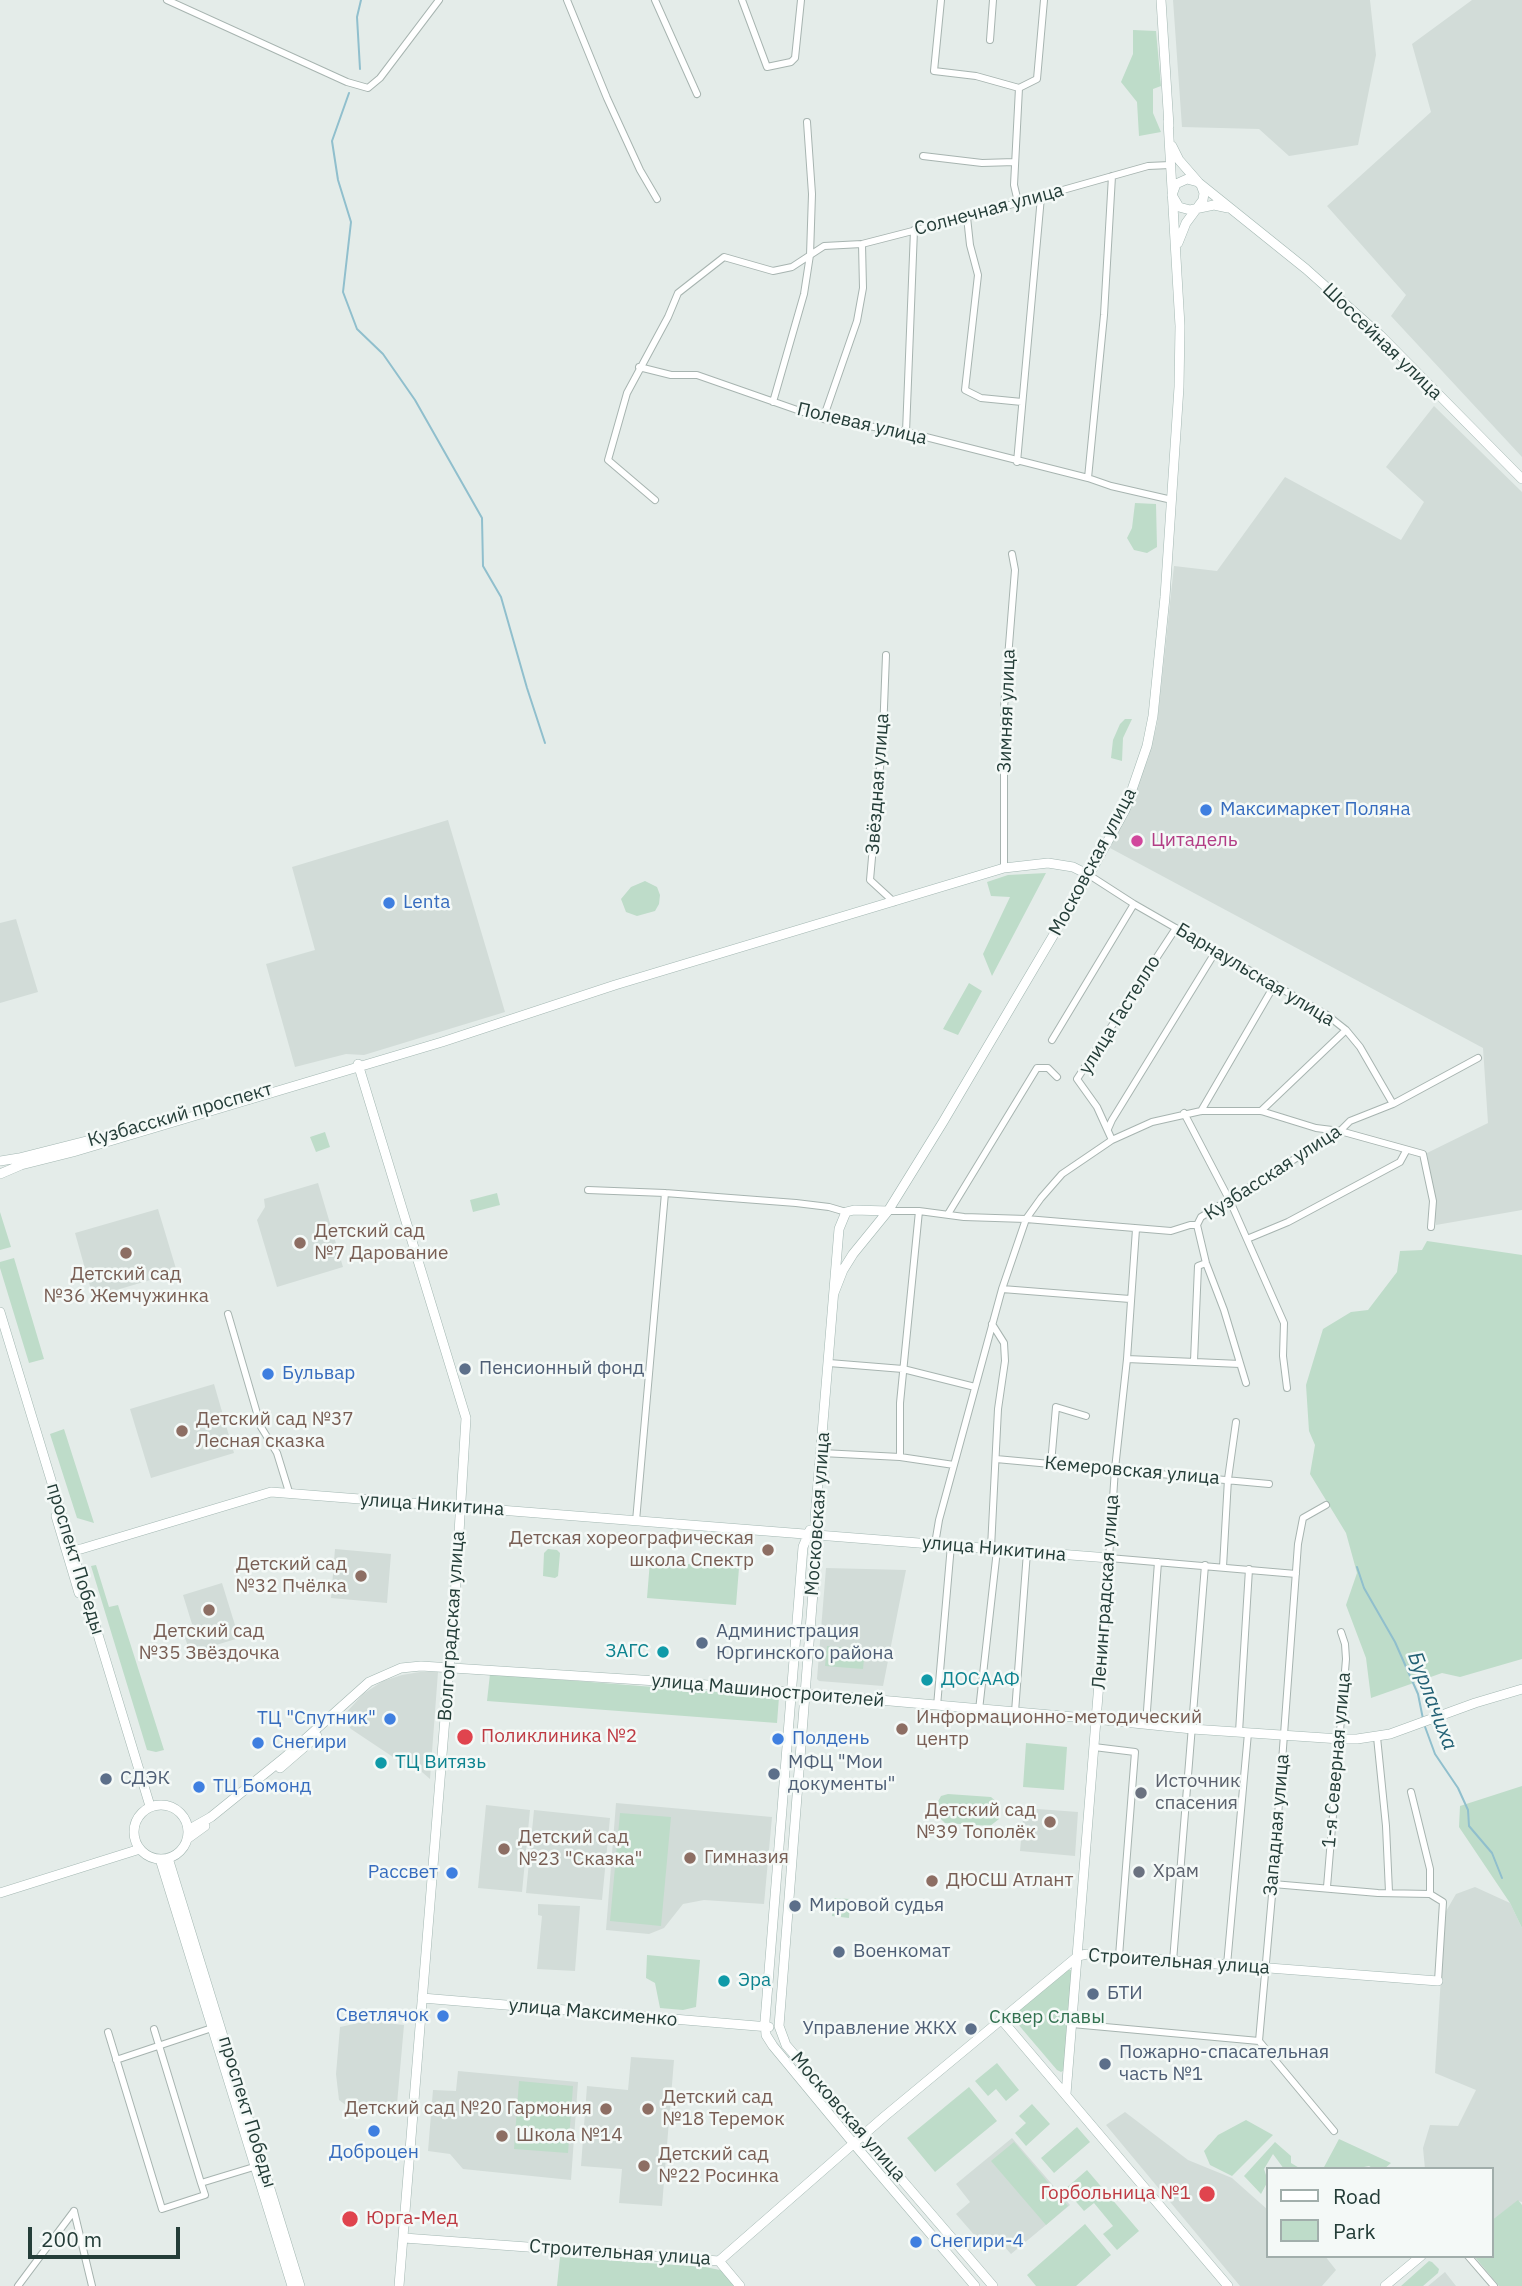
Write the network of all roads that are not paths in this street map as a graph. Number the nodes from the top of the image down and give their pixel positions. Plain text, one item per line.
1 (167, 0) edge
2 (439, 0) edge
3 (567, 0) edge
4 (655, 0) edge
5 (743, 0) edge
6 (801, 0) edge
7 (941, 0) edge
8 (993, 0) edge
9 (1044, 0) edge
10 (1161, 0) edge
11 (990, 40) dead end
12 (1019, 88) junction
13 (697, 94) dead end
14 (1168, 121) junction
15 (807, 122) dead end
16 (923, 156) dead end
17 (1015, 162) junction
18 (1170, 165) junction
19 (1112, 176) junction
20 (1199, 183) junction
21 (1172, 195) junction
22 (1041, 197) junction
23 (657, 199) dead end
24 (1018, 202) junction
25 (1197, 208) junction
26 (1236, 212) junction
27 (967, 218) junction
28 (914, 230) junction
29 (862, 244) junction
30 (810, 256) junction
31 (1176, 262) junction
32 (639, 367) junction
33 (773, 402) junction
34 (1022, 402) junction
35 (823, 419) junction
36 (906, 432) junction
37 (1017, 462) junction
38 (1088, 478) junction
39 (1522, 479) edge
40 (655, 500) dead end
41 (1172, 500) junction
42 (1012, 554) dead end
43 (886, 655) dead end
44 (1004, 868) junction
45 (1089, 875) junction
46 (894, 902) junction
47 (1134, 904) junction
48 (1175, 928) junction
49 (1216, 951) junction
50 (1275, 984) junction
51 (1346, 1030) junction
52 (1052, 1040) dead end
53 (1478, 1058) dead end
54 (357, 1066) junction
55 (1057, 1077) dead end
56 (1393, 1104) junction
57 (1201, 1111) junction
58 (1261, 1111) junction
59 (1184, 1113) junction
60 (1108, 1129) junction
61 (1340, 1131) junction
62 (1112, 1140) junction
63 (1406, 1150) junction
64 (0, 1161) edge
65 (0, 1174) edge
66 (588, 1190) dead end
67 (665, 1193) junction
68 (1230, 1201) junction
69 (871, 1209) junction
70 (888, 1211) junction
71 (919, 1211) junction
72 (846, 1212) junction
73 (948, 1214) junction
74 (1026, 1219) junction
75 (877, 1225) junction
76 (1197, 1225) junction
77 (1431, 1227) dead end
78 (1136, 1229) junction
79 (1247, 1238) junction
80 (836, 1251) junction
81 (853, 1254) junction
82 (1206, 1264) junction
83 (1002, 1289) junction
84 (834, 1293) junction
85 (1130, 1300) junction
86 (0, 1312) edge
87 (229, 1314) dead end
88 (992, 1324) junction
89 (0, 1327) edge
90 (1127, 1359) junction
91 (1194, 1361) junction
92 (829, 1363) junction
93 (1240, 1364) junction
94 (904, 1369) junction
95 (1246, 1383) dead end
96 (975, 1387) junction
97 (1287, 1388) dead end
98 (1086, 1416) dead end
99 (1236, 1422) dead end
100 (822, 1453) junction
101 (900, 1457) junction
102 (996, 1459) junction
103 (1051, 1464) junction
104 (954, 1465) junction
105 (1115, 1469) junction
106 (1228, 1479) junction
107 (1269, 1484) dead end
108 (289, 1492) junction
109 (1326, 1505) dead end
110 (458, 1507) junction
111 (636, 1521) junction
112 (808, 1535) junction
113 (935, 1544) junction
114 (951, 1545) junction
115 (994, 1549) junction
116 (72, 1550) junction
117 (1027, 1552) junction
118 (1109, 1558) junction
119 (1158, 1562) junction
120 (1205, 1565) junction
121 (1223, 1567) junction
122 (1249, 1569) junction
123 (1296, 1574) junction
124 (1341, 1632) dead end
125 (446, 1668) junction
126 (1522, 1689) edge
127 (791, 1695) junction
128 (804, 1696) junction
129 (937, 1706) junction
130 (979, 1710) junction
131 (1015, 1712) junction
132 (1096, 1720) junction
133 (1146, 1724) junction
134 (1192, 1729) junction
135 (1244, 1732) junction
136 (1284, 1736) junction
137 (1377, 1737) junction
138 (1339, 1739) junction
139 (1094, 1747) junction
140 (1411, 1792) dead end
141 (148, 1807) junction
142 (188, 1835) junction
143 (139, 1848) junction
144 (164, 1859) junction
145 (1273, 1884) junction
146 (1327, 1887) junction
147 (0, 1891) edge
148 (1390, 1892) junction
149 (1430, 1894) junction
150 (771, 1945) junction
151 (784, 1947) junction
152 (1078, 1956) junction
153 (1119, 1956) junction
154 (1173, 1961) junction
155 (1227, 1965) junction
156 (1265, 1968) junction
157 (1438, 1981) joint
158 (422, 1995) junction
159 (1001, 2019) junction
160 (1072, 2024) junction
161 (779, 2026) junction
162 (765, 2027) junction
163 (212, 2028) junction
164 (154, 2029) dead end
165 (108, 2032) dead end
166 (1259, 2041) junction
167 (159, 2046) junction
168 (116, 2060) junction
169 (1066, 2094) junction
170 (1334, 2131) dead end
171 (863, 2135) junction
172 (854, 2144) junction
173 (258, 2165) junction
174 (201, 2183) junction
175 (404, 2238) junction
176 (1419, 2258) edge
177 (1470, 2258) edge
178 (719, 2262) junction
179 (19, 2286) edge
180 (92, 2286) edge
181 (292, 2286) edge
182 (300, 2286) edge
183 (397, 2286) edge
184 (740, 2286) edge
185 (975, 2286) edge
186 (993, 2286) edge
187 (1228, 2286) edge
188 (1385, 2286) edge
189 (1494, 2286) edge

1 - 2 street
3 - 23 street
4 - 13 street
5 - 6 street
7 - 12 street
8 - 11 street
9 - 12 street
10 - 14 main road, Шоссейная улица
12 - 17 street
14 - 18 main road, Московская улица
14 - 20 main road, Шоссейная улица
15 - 30 street
16 - 17 street
17 - 24 street
18 - 19 street, Солнечная улица
18 - 21 main road, Московская улица
19 - 22 street, Солнечная улица
19 - 38 street
20 - 21 main road
20 - 25 main road, Московская улица
20 - 26 main road, Шоссейная улица
21 - 25 main road
21 - 31 main road, Московская улица
22 - 24 street, Солнечная улица
22 - 34 street
24 - 27 street, Солнечная улица
25 - 26 main road
25 - 31 main road, Московская улица
26 - 39 main road, Шоссейная улица
27 - 28 street, Солнечная улица
27 - 34 street
28 - 29 street, Солнечная улица
28 - 36 street
29 - 30 street, Солнечная улица
29 - 35 street
30 - 32 street, Солнечная улица
30 - 33 street
31 - 41 main road, Московская улица
32 - 33 street, Полевая улица
32 - 40 street
33 - 35 street, Полевая улица
34 - 37 street
35 - 36 street, Полевая улица
36 - 37 street, Полевая улица
37 - 38 street, Полевая улица
38 - 41 street, Полевая улица
41 - 45 main road, Московская улица
42 - 44 street, Зимняя улица
43 - 46 street, Звёздная улица
44 - 45 main road
44 - 46 main road
45 - 47 street, Барнаульская улица
45 - 70 main road, Московская улица
46 - 54 main road
47 - 48 street, Барнаульская улица
47 - 52 street
48 - 49 street, Барнаульская улица
48 - 60 street, улица Гастелло
49 - 50 street, Барнаульская улица
49 - 60 street
50 - 51 street, Барнаульская улица
50 - 57 street
51 - 56 street, Барнаульская улица
51 - 58 street
53 - 56 street, Кузбасская улица
54 - 64 main road, Кузбасский проспект
54 - 65 main road
54 - 110 main road, Волгоградская улица
55 - 73 street
56 - 61 street, Кузбасская улица
57 - 58 street
57 - 59 street
58 - 61 street
59 - 62 street
59 - 68 street
60 - 62 street, улица Гастелло
61 - 63 street
61 - 68 street, Кузбасская улица
62 - 74 street
63 - 77 street
63 - 79 street
66 - 67 street
67 - 72 street
67 - 111 street
68 - 76 street, Кузбасская улица
68 - 79 street
69 - 70 main road
69 - 72 main road
69 - 75 main road
70 - 71 street, Кузбасская улица
70 - 75 main road, Московская улица
71 - 73 street, Кузбасская улица
71 - 94 street
72 - 80 main road, Московская улица
73 - 74 street, Кузбасская улица
74 - 78 street, Кузбасская улица
74 - 83 street
75 - 81 main road, Московская улица
76 - 78 street, Кузбасская улица
76 - 82 street
78 - 85 street, Ленинградская улица
79 - 97 street
80 - 81 main road
80 - 84 main road, Московская улица
81 - 84 main road, Московская улица
82 - 91 street
82 - 93 street
83 - 85 street
83 - 88 street
84 - 92 main road, Московская улица
85 - 90 street, Ленинградская улица
86 - 116 main road, проспект Победы
87 - 108 street
88 - 96 street
88 - 102 street
89 - 141 main road
90 - 91 street
90 - 105 street, Ленинградская улица
91 - 93 street
92 - 94 street
92 - 100 main road, Московская улица
93 - 95 street
94 - 96 street
94 - 101 street
96 - 104 street
98 - 103 street
99 - 106 street
100 - 101 street
100 - 112 main road, Московская улица
101 - 104 street
102 - 103 street, Кемеровская улица
102 - 115 street
103 - 105 street, Кемеровская улица
104 - 113 street
105 - 106 street, Кемеровская улица
105 - 118 street, Ленинградская улица
106 - 107 street, Кемеровская улица
106 - 121 street
108 - 110 main road, улица Никитина
108 - 116 main road, улица Никитина
109 - 123 street, Западная улица
110 - 111 main road, улица Никитина
110 - 125 main road, Волгоградская улица
111 - 112 main road, улица Никитина
112 - 113 main road, улица Никитина
112 - 127 main road, Московская улица
112 - 128 main road, Московская улица
113 - 114 main road, улица Никитина
114 - 115 main road, улица Никитина
114 - 129 street
115 - 117 main road, улица Никитина
115 - 130 street
116 - 141 main road, проспект Победы
117 - 118 main road, улица Никитина
117 - 131 street
118 - 119 street, улица Никитина
118 - 132 main road, Ленинградская улица
119 - 120 street, улица Никитина
119 - 133 street
120 - 121 street, улица Никитина
120 - 134 street
121 - 122 street, улица Никитина
122 - 123 street, улица Никитина
122 - 135 street
123 - 136 street, Западная улица
124 - 138 street, 1-я Северная улица
125 - 127 main road, улица Машиностроителей
125 - 142 main road, улица Машиностроителей
125 - 158 main road, Волгоградская улица
125 - 183 main road
126 - 137 main road, улица Машиностроителей
127 - 128 main road, улица Машиностроителей
127 - 150 main road, Московская улица
128 - 129 main road, улица Машиностроителей
128 - 151 main road, Московская улица
129 - 130 main road, улица Машиностроителей
130 - 131 main road, улица Машиностроителей
131 - 132 main road, улица Машиностроителей
132 - 133 main road, улица Машиностроителей
132 - 139 main road, Ленинградская улица
133 - 134 main road, улица Машиностроителей
134 - 135 main road, улица Машиностроителей
134 - 154 street
135 - 136 main road, улица Машиностроителей
135 - 155 street
136 - 138 main road, улица Машиностроителей
136 - 145 street, Западная улица
137 - 138 main road, улица Машиностроителей
137 - 148 street
138 - 146 street, 1-я Северная улица
139 - 152 main road, Ленинградская улица
139 - 153 street
140 - 149 street
141 - 142 main road
141 - 143 main road
142 - 144 main road
143 - 144 main road
143 - 147 main road
144 - 163 main road
144 - 173 main road, проспект Победы
145 - 146 street
145 - 156 street, Западная улица
146 - 148 street
148 - 149 street
149 - 157 street
150 - 151 main road
150 - 162 main road, Московская улица
151 - 161 main road, Московская улица
152 - 153 main road, Строительная улица
152 - 159 main road, Строительная улица
152 - 160 main road, Ленинградская улица
153 - 154 main road, Строительная улица
154 - 155 main road, Строительная улица
155 - 156 main road, Строительная улица
156 - 157 main road, Строительная улица
156 - 166 street, Западная улица
158 - 162 main road, улица Максименко
158 - 175 main road, Волгоградская улица
159 - 169 main road
159 - 171 main road, Строительная улица
160 - 166 street
160 - 169 main road, Ленинградская улица
161 - 162 main road, улица Максименко
161 - 171 main road, Московская улица
162 - 172 main road, Московская улица
163 - 167 street
163 - 173 main road
164 - 167 street
165 - 168 street
166 - 170 street
167 - 168 street
167 - 174 street
168 - 174 street
169 - 187 main road
171 - 172 main road, Строительная улица
171 - 186 main road, Московская улица
172 - 178 main road, Строительная улица
172 - 185 main road, Московская улица
173 - 174 street
173 - 181 main road
173 - 182 main road, проспект Победы
175 - 178 main road, Строительная улица
175 - 183 main road, Волгоградская улица
176 - 188 main road
177 - 189 street
178 - 184 main road
179 - 180 street

